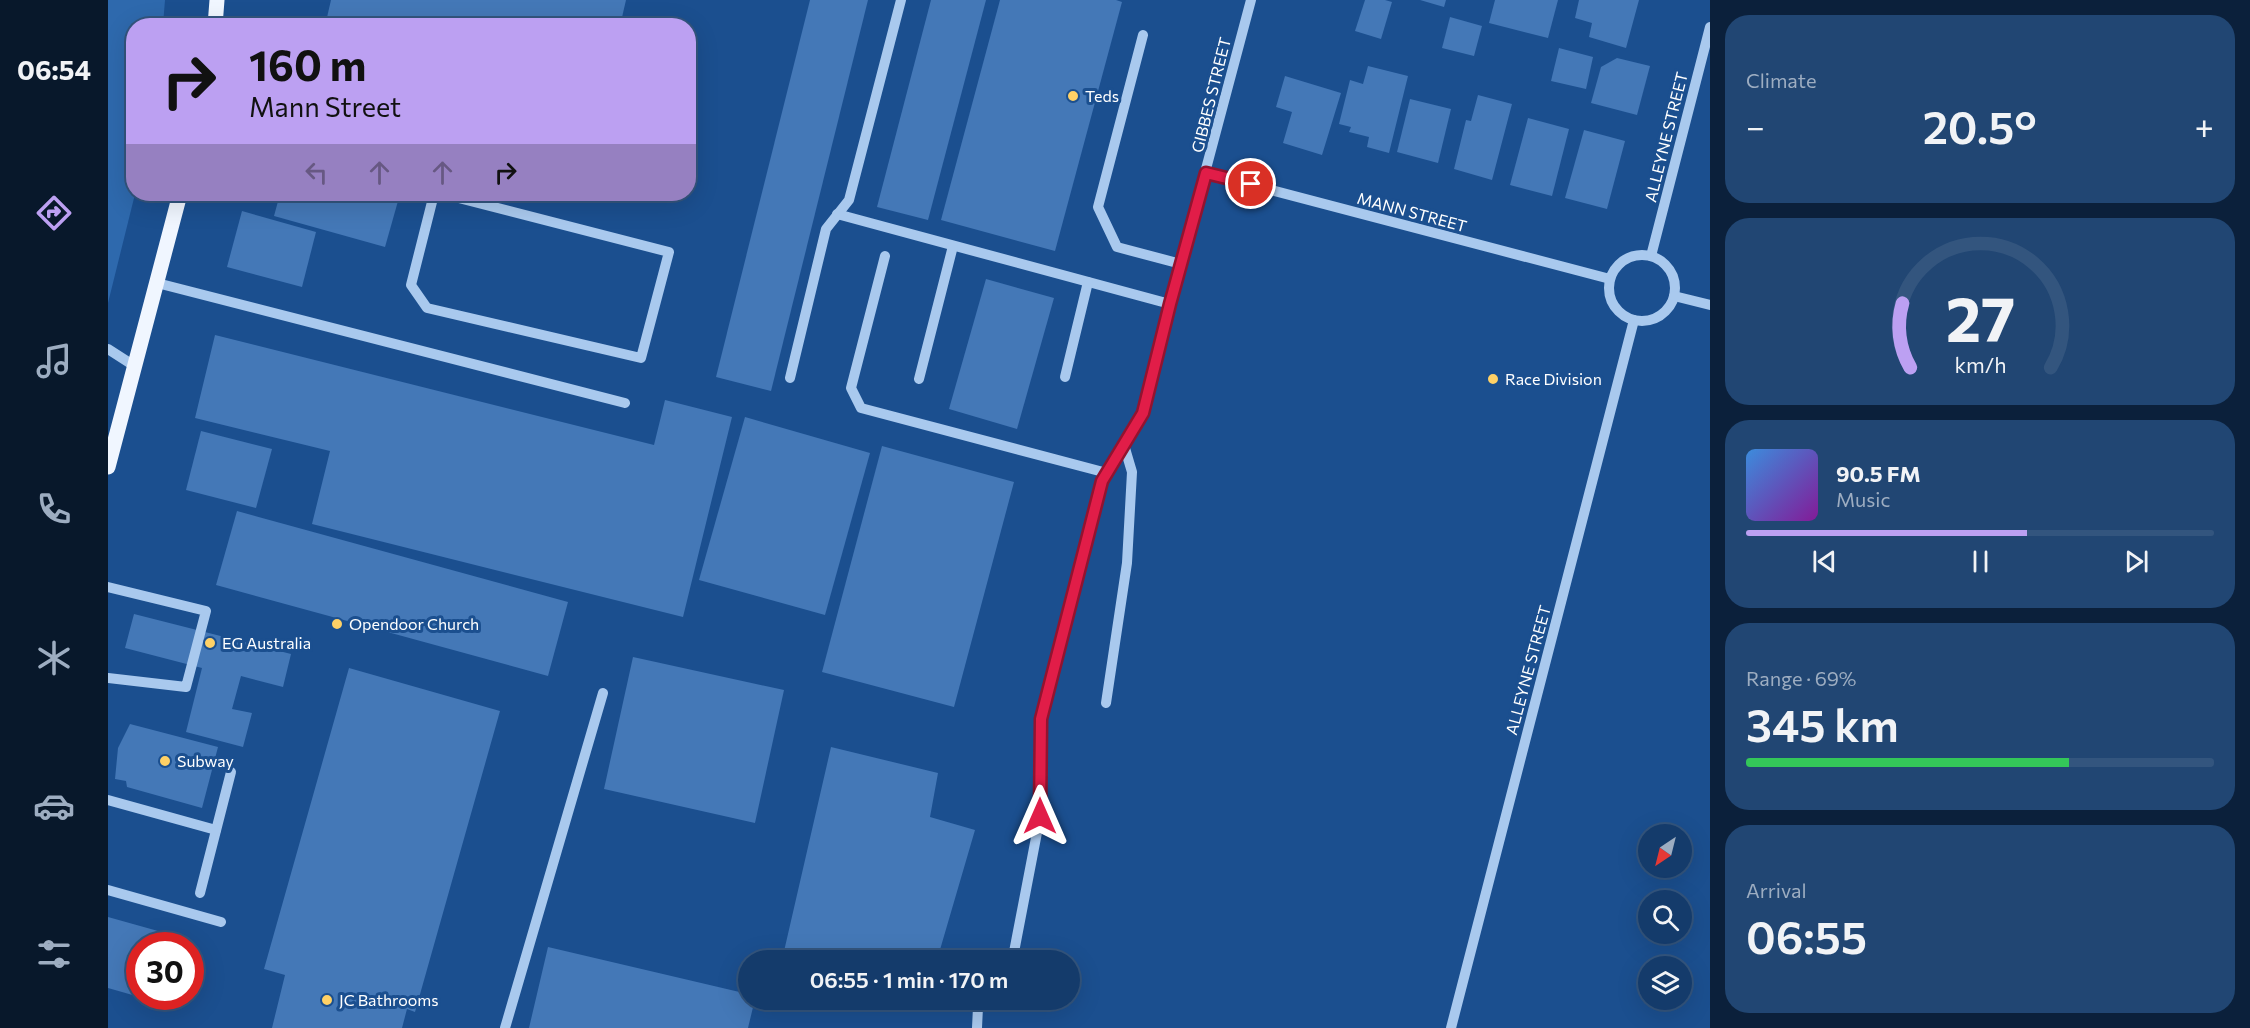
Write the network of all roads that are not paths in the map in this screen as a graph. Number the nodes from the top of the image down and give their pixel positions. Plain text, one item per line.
1 (217, 0) edge
2 (901, 0) edge
3 (1251, 0) edge
4 (216, 18) edge
5 (1710, 27) edge
6 (1143, 35) dead end
7 (1206, 173) junction
8 (178, 201) edge
9 (432, 201) edge
10 (470, 201) edge
11 (837, 214) junction
12 (953, 246) junction
13 (885, 256) dead end
14 (1651, 256) junction
15 (1181, 264) junction
16 (1610, 279) junction
17 (1088, 282) junction
18 (157, 283) junction
19 (1674, 296) junction
20 (1170, 304) junction
21 (1710, 305) edge
22 (1634, 320) junction
23 (108, 349) edge
24 (136, 367) junction
25 (1065, 377) dead end
26 (790, 378) dead end
27 (919, 379) dead end
28 (625, 403) dead end
29 (1124, 445) junction
30 (108, 467) edge
31 (1107, 473) junction
32 (108, 587) edge
33 (108, 678) edge
34 (603, 693) dead end
35 (1106, 703) dead end
36 (231, 772) dead end
37 (108, 800) edge
38 (216, 830) junction
39 (108, 891) edge
40 (200, 893) dead end
41 (221, 922) dead end
42 (1014, 950) edge
43 (978, 1010) edge
44 (506, 1028) edge
45 (977, 1028) edge
46 (1451, 1028) edge

1 - 4 main road
2 - 11 street
3 - 7 street, GIBBES STREET
5 - 14 street, ALLEYNE STREET
6 - 15 street
7 - 15 street, GIBBES STREET
7 - 16 street, MANN STREET
8 - 18 main road
9 - 10 street
11 - 12 street
11 - 26 street
12 - 17 street
12 - 27 street
13 - 31 street
14 - 16 street
14 - 19 street
15 - 20 street, GIBBES STREET
16 - 22 street
17 - 20 street
17 - 25 street
18 - 24 main road
18 - 28 street
19 - 21 street
19 - 22 street
20 - 29 street, GIBBES STREET
22 - 46 street, ALLEYNE STREET
23 - 24 street
24 - 30 main road
29 - 31 street, GIBBES STREET
29 - 35 street
31 - 42 street, GIBBES STREET
32 - 33 street
34 - 44 street
36 - 38 street
37 - 38 street
38 - 40 street
39 - 41 street
43 - 45 street

